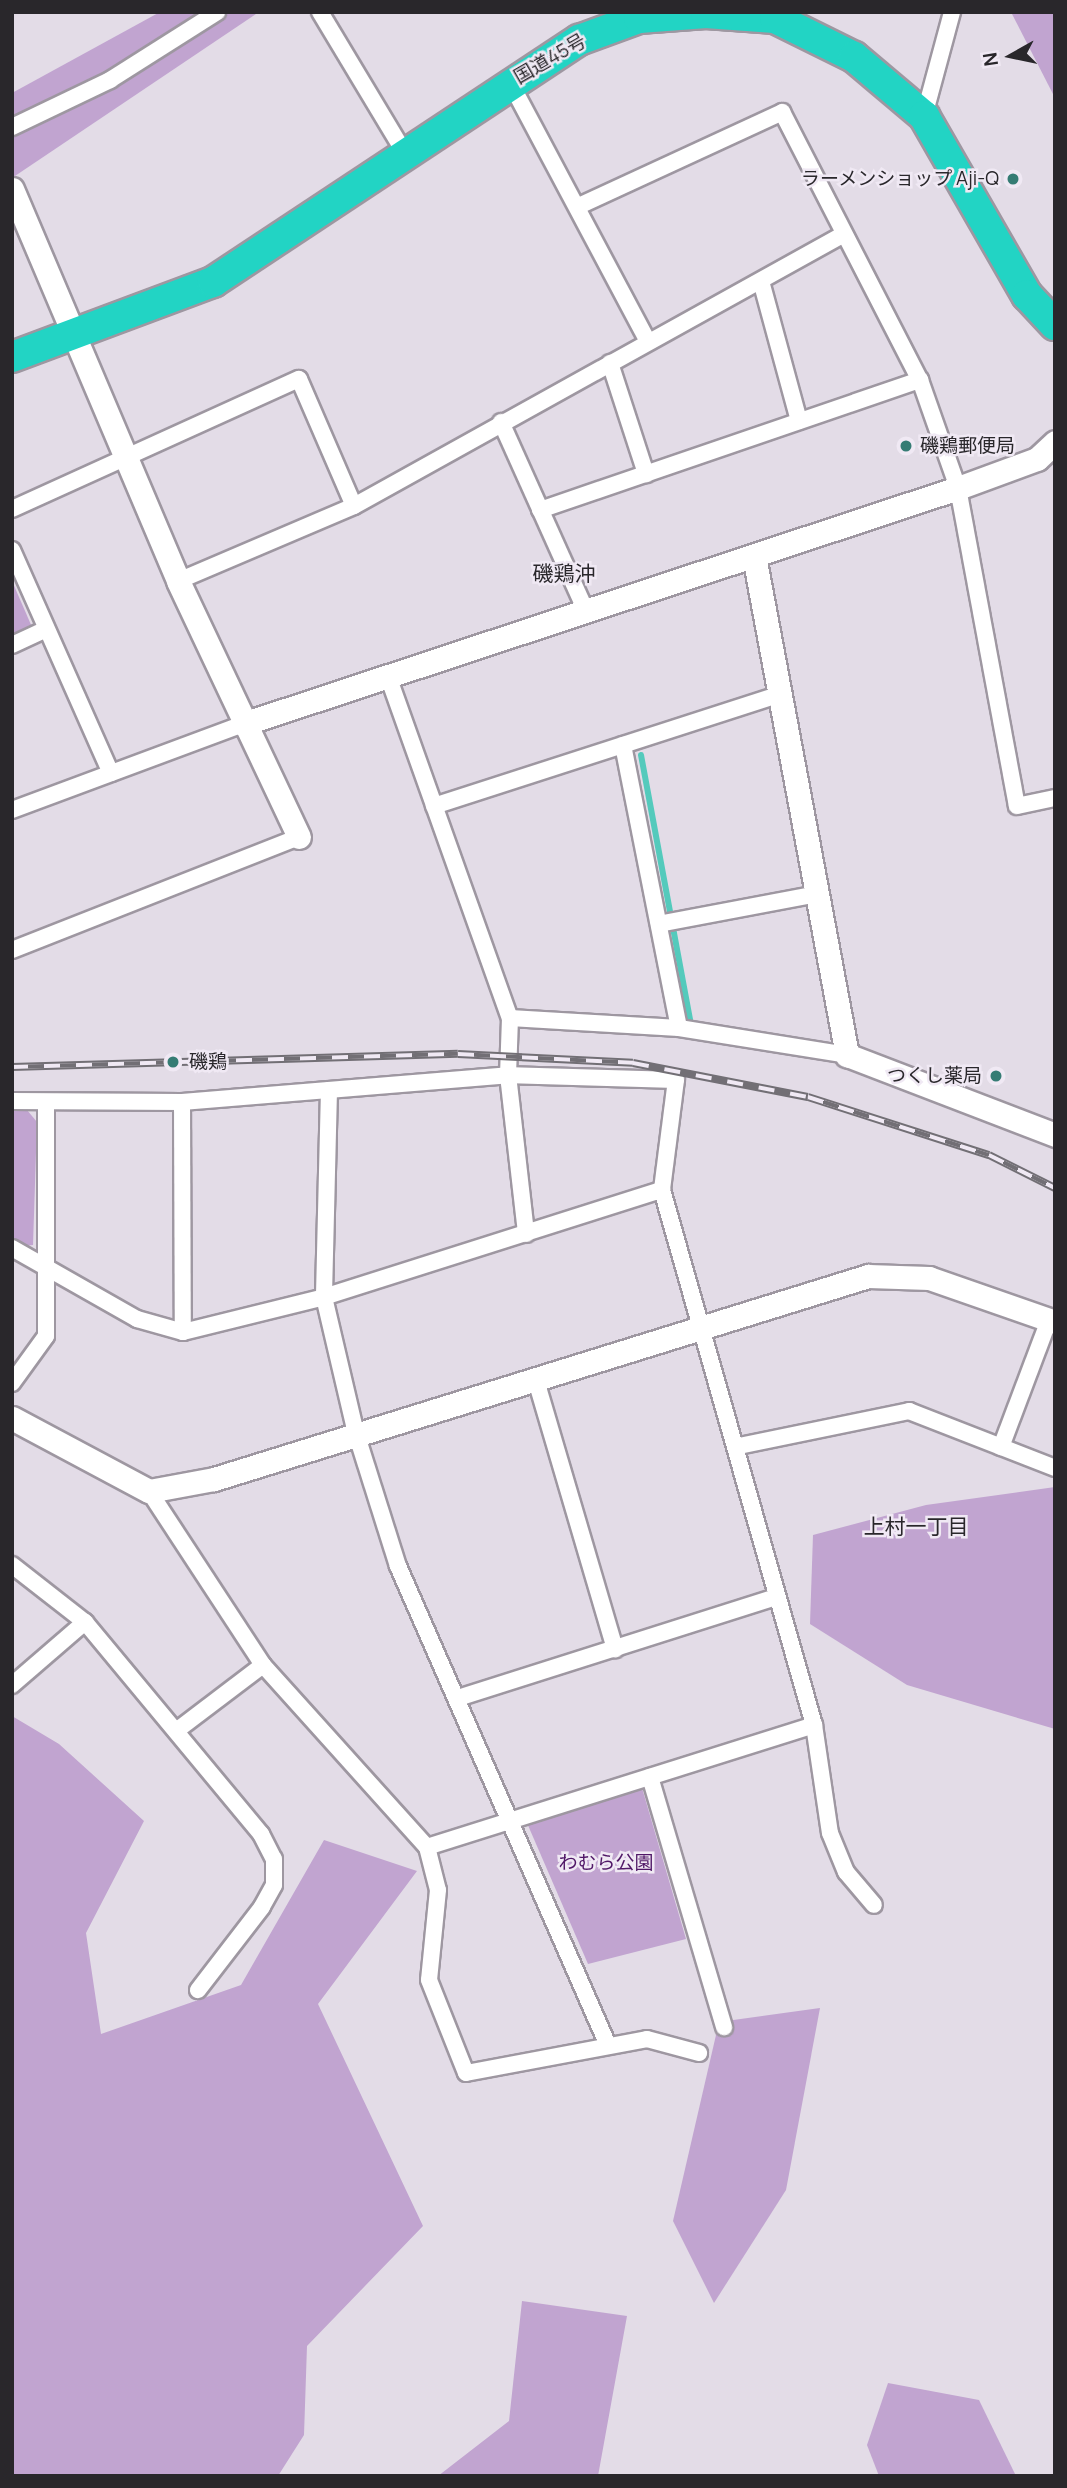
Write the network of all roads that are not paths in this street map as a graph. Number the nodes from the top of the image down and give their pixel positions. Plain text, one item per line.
1 (217, 12) edge
2 (320, 12) edge
3 (951, 12) edge
4 (510, 82) junction
5 (924, 117) junction
6 (12, 127) edge
7 (406, 155) junction
8 (12, 189) edge
9 (579, 206) junction
10 (842, 235) junction
11 (761, 281) junction
12 (1055, 325) edge
13 (75, 338) junction
14 (648, 342) junction
15 (12, 357) edge
16 (610, 363) junction
17 (920, 380) junction
18 (799, 421) junction
19 (501, 422) junction
20 (1055, 442) edge
21 (125, 458) junction
22 (1046, 458) edge
23 (646, 474) junction
24 (958, 488) junction
25 (354, 506) junction
26 (12, 509) edge
27 (540, 509) junction
28 (12, 550) edge
29 (754, 556) junction
30 (178, 581) junction
31 (586, 611) junction
32 (47, 629) junction
33 (12, 645) edge
34 (388, 676) junction
35 (781, 694) junction
36 (243, 724) junction
37 (623, 744) junction
38 (111, 773) junction
39 (1055, 798) edge
40 (434, 806) junction
41 (12, 810) edge
42 (299, 837) joint
43 (818, 894) junction
44 (659, 924) junction
45 (12, 950) edge
46 (510, 1018) junction
47 (679, 1028) junction
48 (847, 1055) junction
49 (508, 1075) junction
50 (329, 1090) junction
51 (12, 1101) edge
52 (46, 1102) junction
53 (182, 1102) junction
54 (1055, 1135) edge
55 (662, 1190) junction
56 (526, 1234) junction
57 (12, 1248) edge
58 (47, 1267) junction
59 (324, 1297) junction
60 (1052, 1321) edge
61 (697, 1326) junction
62 (183, 1332) junction
63 (535, 1377) junction
64 (12, 1383) edge
65 (12, 1418) edge
66 (356, 1433) junction
67 (739, 1446) junction
68 (1001, 1447) junction
69 (1055, 1468) edge
70 (149, 1491) junction
71 (12, 1564) edge
72 (774, 1598) junction
73 (85, 1622) junction
74 (615, 1648) junction
75 (263, 1665) junction
76 (12, 1685) edge
77 (458, 1698) junction
78 (814, 1725) junction
79 (176, 1731) junction
80 (650, 1777) junction
81 (512, 1820) junction
82 (427, 1847) junction
83 (874, 1905) dead end
84 (198, 1990) dead end
85 (724, 2027) dead end
86 (607, 2043) junction
87 (699, 2053) dead end

1 - 6 street
2 - 7 street
3 - 5 street
4 - 5 highway, 国道45号
4 - 7 highway, 国道45号
4 - 9 street
5 - 12 highway, 国道45号
7 - 13 highway, 国道45号
8 - 13 street
9 - 10 street
9 - 14 street
10 - 11 street
10 - 17 street
11 - 14 street
11 - 18 street
13 - 15 highway, 国道45号
13 - 21 street
14 - 16 street
16 - 19 street
16 - 23 street
17 - 18 street
17 - 24 street
18 - 23 street
19 - 25 street
19 - 27 street
20 - 22 street
21 - 25 street
21 - 26 street
21 - 30 street
22 - 24 street
23 - 27 street
24 - 29 street
24 - 39 street
25 - 30 street
27 - 31 street
28 - 32 street
29 - 31 street
29 - 35 street
30 - 36 street
31 - 34 street
32 - 33 street
32 - 38 street
34 - 36 street
34 - 40 street
35 - 37 street
35 - 43 street
36 - 38 street
36 - 42 street
37 - 40 street
37 - 44 street
38 - 41 street
40 - 46 street
42 - 45 street
43 - 44 street
43 - 48 street
44 - 47 street
46 - 47 street
46 - 49 street
47 - 48 street
48 - 54 street
49 - 50 street
49 - 55 street
49 - 56 street
50 - 53 street
50 - 59 street
51 - 52 street
52 - 53 street
52 - 58 street
53 - 62 street
55 - 56 street
55 - 61 street
56 - 59 street
57 - 58 street
58 - 62 street
58 - 64 street
59 - 62 street
59 - 66 street
60 - 61 street
60 - 68 street
61 - 63 street
61 - 67 street
63 - 66 street
63 - 74 street
65 - 70 street
66 - 70 street
66 - 77 street
67 - 68 street
67 - 72 street
68 - 69 street
70 - 75 street
71 - 73 street
72 - 74 street
72 - 78 street
73 - 76 street
73 - 79 street
74 - 77 street
75 - 79 street
75 - 82 street
77 - 81 street
78 - 80 street
78 - 83 street
79 - 84 street
80 - 81 street
80 - 85 street
81 - 82 street
81 - 86 street
82 - 86 street
86 - 87 street

